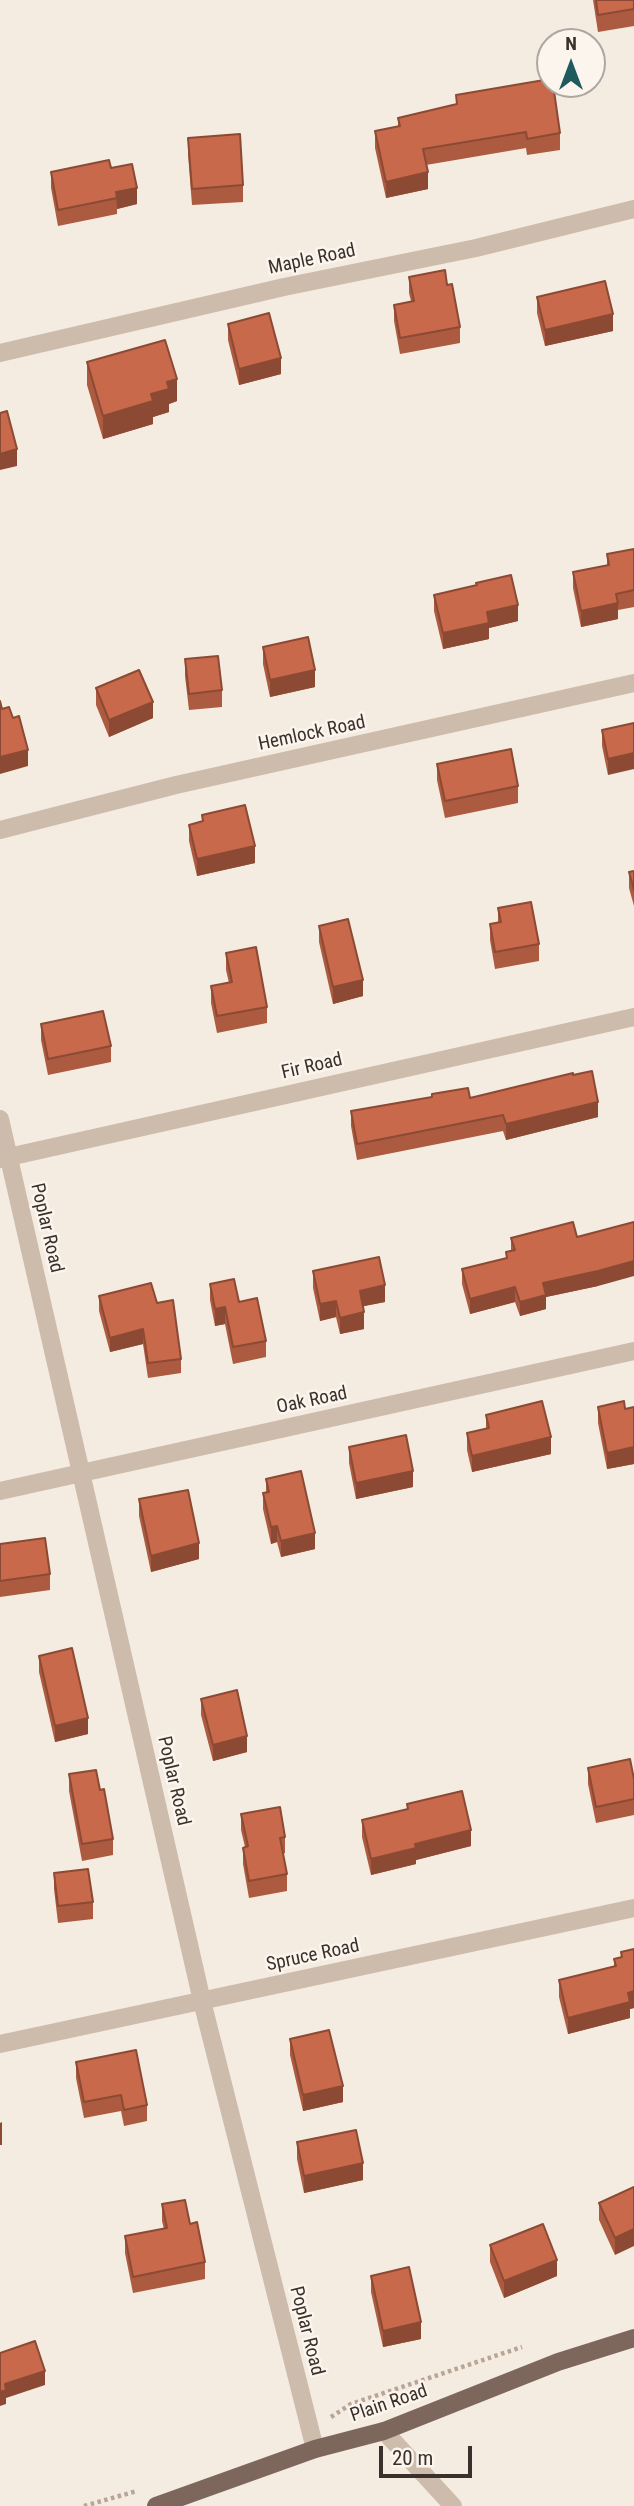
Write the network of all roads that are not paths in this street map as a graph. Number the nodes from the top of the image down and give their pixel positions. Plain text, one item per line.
1 (634, 209) edge
2 (0, 353) edge
3 (634, 683) edge
4 (0, 831) edge
5 (634, 1017) edge
6 (0, 1119) edge
7 (4, 1158) edge
8 (634, 1351) edge
9 (81, 1473) junction
10 (0, 1491) edge
11 (634, 1908) edge
12 (202, 2001) junction
13 (0, 2044) edge
14 (634, 2338) edge
15 (384, 2431) junction
16 (314, 2449) junction
17 (156, 2506) edge
18 (453, 2506) edge

1 - 2 street, Maple Road
3 - 4 street, Hemlock Road
5 - 7 street, Fir Road
6 - 7 street, Poplar Road
7 - 9 street, Poplar Road
8 - 9 street, Oak Road
9 - 10 street, Oak Road
9 - 12 street, Poplar Road
11 - 12 street, Spruce Road
12 - 13 street, Spruce Road
12 - 16 street, Poplar Road
14 - 15 main road, Plain Road
15 - 16 main road, Plain Road
15 - 18 street
16 - 17 main road, Plain Road

